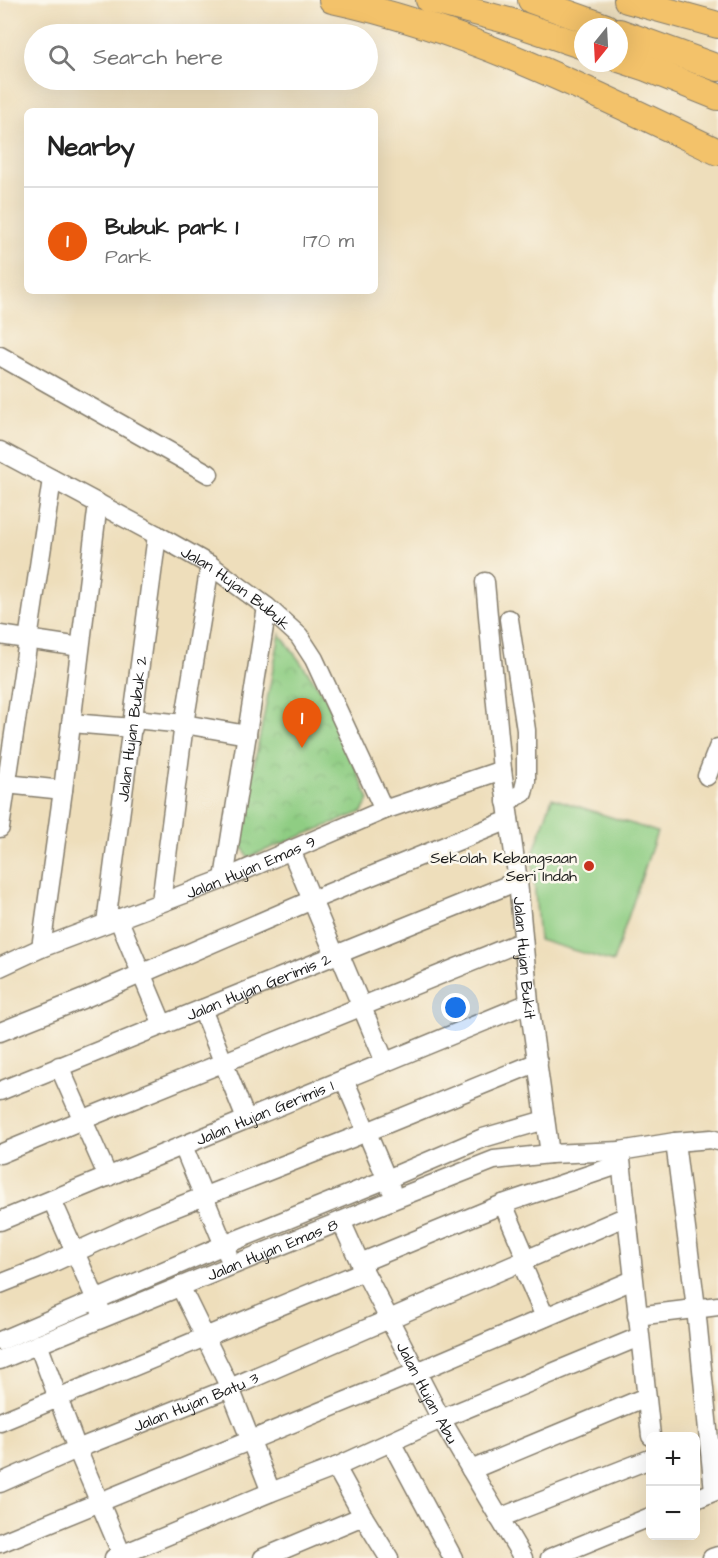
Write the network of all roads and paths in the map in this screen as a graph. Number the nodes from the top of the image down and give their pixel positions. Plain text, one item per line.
1 (332, 0) edge
2 (429, 0) edge
3 (531, 0) edge
4 (627, 0) edge
5 (581, 18) edge
6 (718, 25) edge
7 (628, 35) edge
8 (574, 43) edge
9 (628, 62) edge
10 (718, 68) edge
11 (718, 97) edge
12 (718, 152) edge
13 (0, 356) edge
14 (0, 451) edge
15 (209, 474) dead end
16 (52, 479) junction
17 (98, 503) junction
18 (157, 535) junction
19 (210, 565) junction
20 (485, 582) dead end
21 (267, 607) junction
22 (509, 619) dead end
23 (0, 636) edge
24 (28, 640) junction
25 (80, 646) junction
26 (71, 723) junction
27 (133, 724) junction
28 (184, 724) junction
29 (247, 735) junction
30 (718, 748) edge
31 (502, 770) junction
32 (707, 776) dead end
33 (63, 790) junction
34 (4, 791) edge
35 (384, 810) junction
36 (508, 811) junction
37 (0, 828) edge
38 (291, 850) junction
39 (224, 879) junction
40 (518, 881) junction
41 (312, 900) junction
42 (161, 902) junction
43 (112, 921) junction
44 (523, 941) junction
45 (41, 948) junction
46 (337, 954) junction
47 (0, 967) edge
48 (141, 974) junction
49 (529, 1003) junction
50 (362, 1006) junction
51 (202, 1009) junction
52 (163, 1025) junction
53 (0, 1032) edge
54 (224, 1062) junction
55 (385, 1062) junction
56 (538, 1062) junction
57 (59, 1066) junction
58 (344, 1079) junction
59 (0, 1091) edge
60 (246, 1119) junction
61 (82, 1120) junction
62 (545, 1120) junction
63 (366, 1132) junction
64 (718, 1141) edge
65 (675, 1142) junction
66 (183, 1146) junction
67 (0, 1154) edge
68 (550, 1154) junction
69 (620, 1157) junction
70 (108, 1177) junction
71 (387, 1179) junction
72 (203, 1197) junction
73 (395, 1199) junction
74 (51, 1200) junction
75 (503, 1204) junction
76 (627, 1216) junction
77 (0, 1221) edge
78 (340, 1221) junction
79 (224, 1245) junction
80 (76, 1252) junction
81 (524, 1261) junction
82 (232, 1265) junction
83 (362, 1267) junction
84 (633, 1280) junction
85 (0, 1284) edge
86 (180, 1286) junction
87 (96, 1299) junction
88 (718, 1306) edge
89 (696, 1308) junction
90 (637, 1316) junction
91 (104, 1317) junction
92 (545, 1317) junction
93 (390, 1320) junction
94 (206, 1336) junction
95 (639, 1338) junction
96 (0, 1341) edge
97 (38, 1344) junction
98 (0, 1360) edge
99 (417, 1372) junction
100 (230, 1388) junction
101 (646, 1397) junction
102 (58, 1398) junction
103 (441, 1419) junction
104 (0, 1422) edge
105 (650, 1432) edge
106 (250, 1441) junction
107 (391, 1442) junction
108 (77, 1449) junction
109 (646, 1461) edge
110 (336, 1467) junction
111 (471, 1470) junction
112 (0, 1483) edge
113 (716, 1490) edge
114 (271, 1492) junction
115 (700, 1497) edge
116 (99, 1503) junction
117 (363, 1516) junction
118 (499, 1518) junction
119 (646, 1519) edge
120 (0, 1543) edge
121 (157, 1550) edge
122 (118, 1556) edge
123 (718, 1556) edge
124 (263, 1558) edge
125 (389, 1558) edge
126 (453, 1558) edge
127 (523, 1558) edge
128 (550, 1558) edge
129 (712, 1558) edge

1 - 12 highway
2 - 8 highway
3 - 5 highway
4 - 6 highway
7 - 10 highway
9 - 11 highway
13 - 15 street
14 - 16 street, Jalan Hujan Bubuk
16 - 17 street, Jalan Hujan Bubuk
16 - 24 street
17 - 18 street, Jalan Hujan Bubuk
17 - 25 street
18 - 19 street, Jalan Hujan Bubuk
18 - 27 street, Jalan Hujan Bubuk 2
19 - 21 street, Jalan Hujan Bubuk
19 - 28 street
20 - 31 street, Jalan Hujan Bukit
21 - 29 street
21 - 35 street, Jalan Hujan Bubuk
22 - 36 street
23 - 24 street
24 - 25 street
24 - 34 street
25 - 26 street
26 - 27 street
26 - 33 street
27 - 28 street
27 - 43 street, Jalan Hujan Bubuk 2
28 - 29 street
28 - 42 street
29 - 39 street
30 - 32 street
31 - 35 street, Jalan Hujan Emas 9
31 - 36 street, Jalan Hujan Bukit
33 - 34 street
33 - 45 street
34 - 37 street
35 - 38 street, Jalan Hujan Emas 9
36 - 40 street, Jalan Hujan Bukit
36 - 41 street
38 - 39 street, Jalan Hujan Emas 9
38 - 41 street
39 - 42 street, Jalan Hujan Emas 9
40 - 44 street, Jalan Hujan Bukit
40 - 46 street, Jalan Hujan Gerimis 2
41 - 46 street
41 - 48 street
42 - 43 street, Jalan Hujan Emas 9
43 - 45 street, Jalan Hujan Emas 9
43 - 48 street
44 - 49 street, Jalan Hujan Bukit
44 - 50 street
45 - 47 street, Jalan Hujan Emas 9
46 - 50 street
46 - 51 street, Jalan Hujan Gerimis 2
48 - 52 street
48 - 53 street
49 - 55 street, Jalan Hujan Gerimis 1
49 - 56 street, Jalan Hujan Bukit
50 - 54 street
50 - 55 street
51 - 52 street, Jalan Hujan Gerimis 2
51 - 54 street
52 - 57 street, Jalan Hujan Gerimis 2
54 - 60 street
54 - 61 street
55 - 58 street, Jalan Hujan Gerimis 1
56 - 62 street, Jalan Hujan Bukit
56 - 63 street
57 - 59 street, Jalan Hujan Gerimis 2
57 - 61 street
58 - 60 street, Jalan Hujan Gerimis 1
58 - 63 street
60 - 66 street, Jalan Hujan Gerimis 1
61 - 67 street
61 - 70 street
62 - 68 street, Jalan Hujan Bukit
62 - 71 street
63 - 71 street
63 - 72 street
64 - 65 street
65 - 69 street
65 - 89 street
66 - 70 street, Jalan Hujan Gerimis 1
66 - 72 street
68 - 69 street, Jalan Hujan Emas 8
68 - 73 street, Jalan Hujan Emas 8
69 - 75 street
69 - 76 street
70 - 74 street, Jalan Hujan Gerimis 1
71 - 73 street
71 - 79 street
72 - 79 street
72 - 80 street
73 - 78 street, Jalan Hujan Emas 8
74 - 77 street, Jalan Hujan Gerimis 1
74 - 80 street
75 - 81 street
75 - 83 street
76 - 81 street, Jalan Hujan Batu 3
76 - 84 street
78 - 82 street, Jalan Hujan Emas 8
78 - 83 street, Jalan Hujan Abu
79 - 82 street
79 - 87 street
80 - 85 street
80 - 87 street
81 - 92 street
81 - 93 street, Jalan Hujan Batu 3
82 - 86 street, Jalan Hujan Emas 8
83 - 93 street, Jalan Hujan Abu
83 - 94 street
84 - 90 street
84 - 92 street
86 - 91 street, Jalan Hujan Emas 8
86 - 94 street
87 - 91 street
87 - 96 street
88 - 89 street
89 - 90 street
89 - 113 street
90 - 95 street
91 - 97 street, Jalan Hujan Emas 8
92 - 99 street
93 - 99 street, Jalan Hujan Abu
93 - 100 street, Jalan Hujan Batu 3
94 - 100 street
94 - 102 street
95 - 101 street
95 - 103 street
97 - 98 street, Jalan Hujan Emas 8
97 - 102 street
99 - 103 street, Jalan Hujan Abu
99 - 106 street
100 - 106 street
100 - 108 street, Jalan Hujan Batu 3
101 - 105 street
101 - 111 street
102 - 104 street
102 - 108 street
103 - 107 street
103 - 111 street, Jalan Hujan Abu
106 - 114 street
106 - 116 street
107 - 110 street
107 - 126 street
108 - 112 street, Jalan Hujan Batu 3
108 - 116 street
109 - 118 street
110 - 114 street
110 - 117 street
111 - 118 street, Jalan Hujan Abu
113 - 115 street
114 - 121 street
116 - 120 street
116 - 122 street
117 - 124 street
117 - 125 street
118 - 127 street, Jalan Hujan Abu
119 - 128 street
121 - 122 street
123 - 129 street

